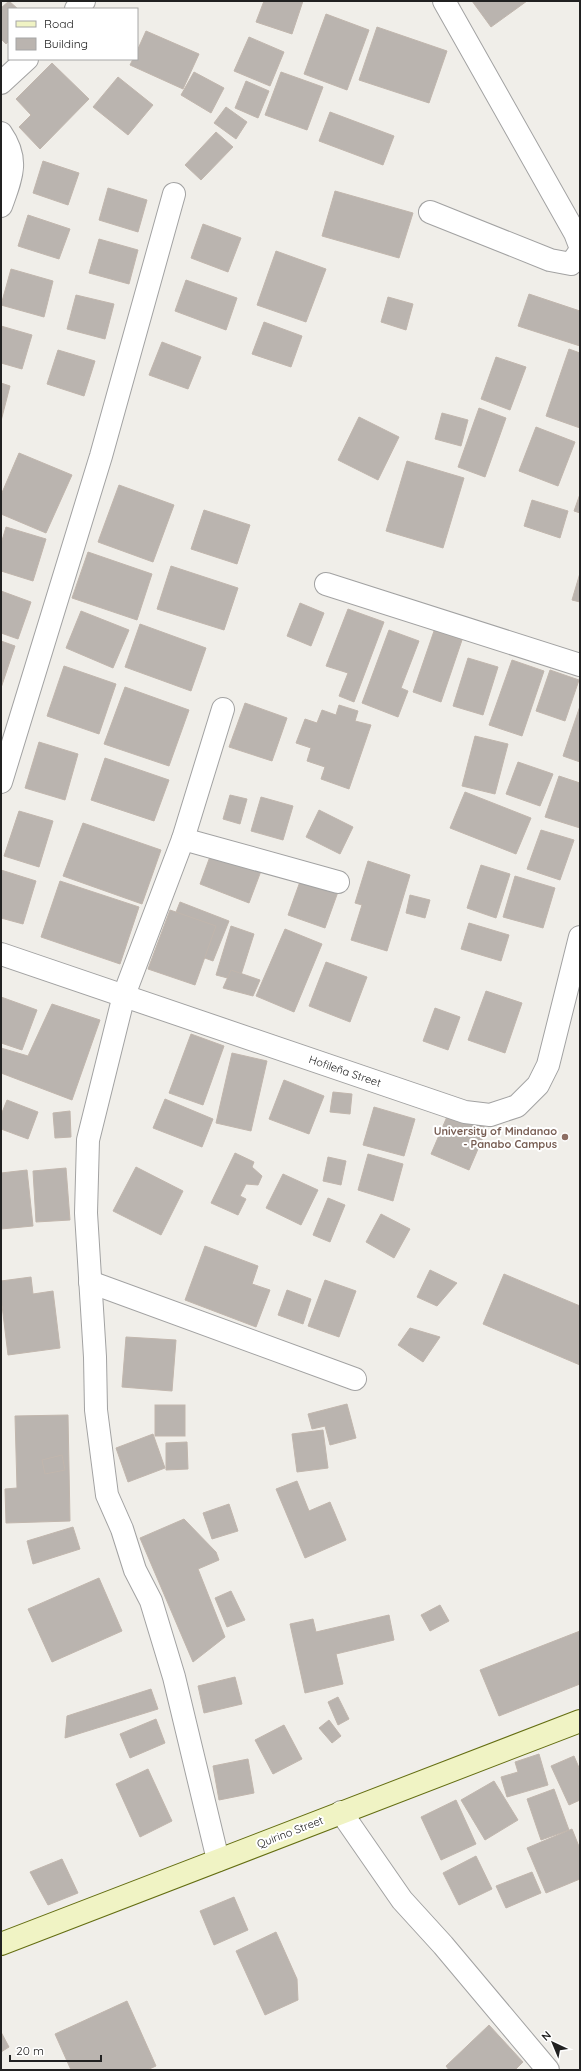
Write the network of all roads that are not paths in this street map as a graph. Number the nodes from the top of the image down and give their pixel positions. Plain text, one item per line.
1 (444, 1) edge
2 (26, 60) edge
3 (1, 83) edge
4 (1, 133) edge
5 (174, 194) dead end
6 (1, 206) edge
7 (430, 212) dead end
8 (580, 246) edge
9 (580, 251) edge
10 (326, 584) dead end
11 (580, 665) edge
12 (223, 709) dead end
13 (1, 782) edge
14 (183, 839) junction
15 (338, 882) dead end
16 (580, 937) edge
17 (1, 954) edge
18 (124, 995) junction
19 (90, 1282) junction
20 (355, 1379) dead end
21 (580, 1721) edge
22 (341, 1812) junction
23 (218, 1860) junction
24 (1, 1944) edge
25 (548, 2070) edge

1 - 8 street
2 - 3 street
4 - 6 street
5 - 13 street
7 - 9 street
10 - 11 street
12 - 14 street
14 - 15 street
14 - 18 street
16 - 18 street, Hofileña Street
17 - 18 street, Hofileña Street
18 - 19 street
19 - 20 street
19 - 23 street
21 - 22 street, Quirino Street
22 - 23 street, Quirino Street
22 - 25 street
23 - 24 street, Quirino Street

